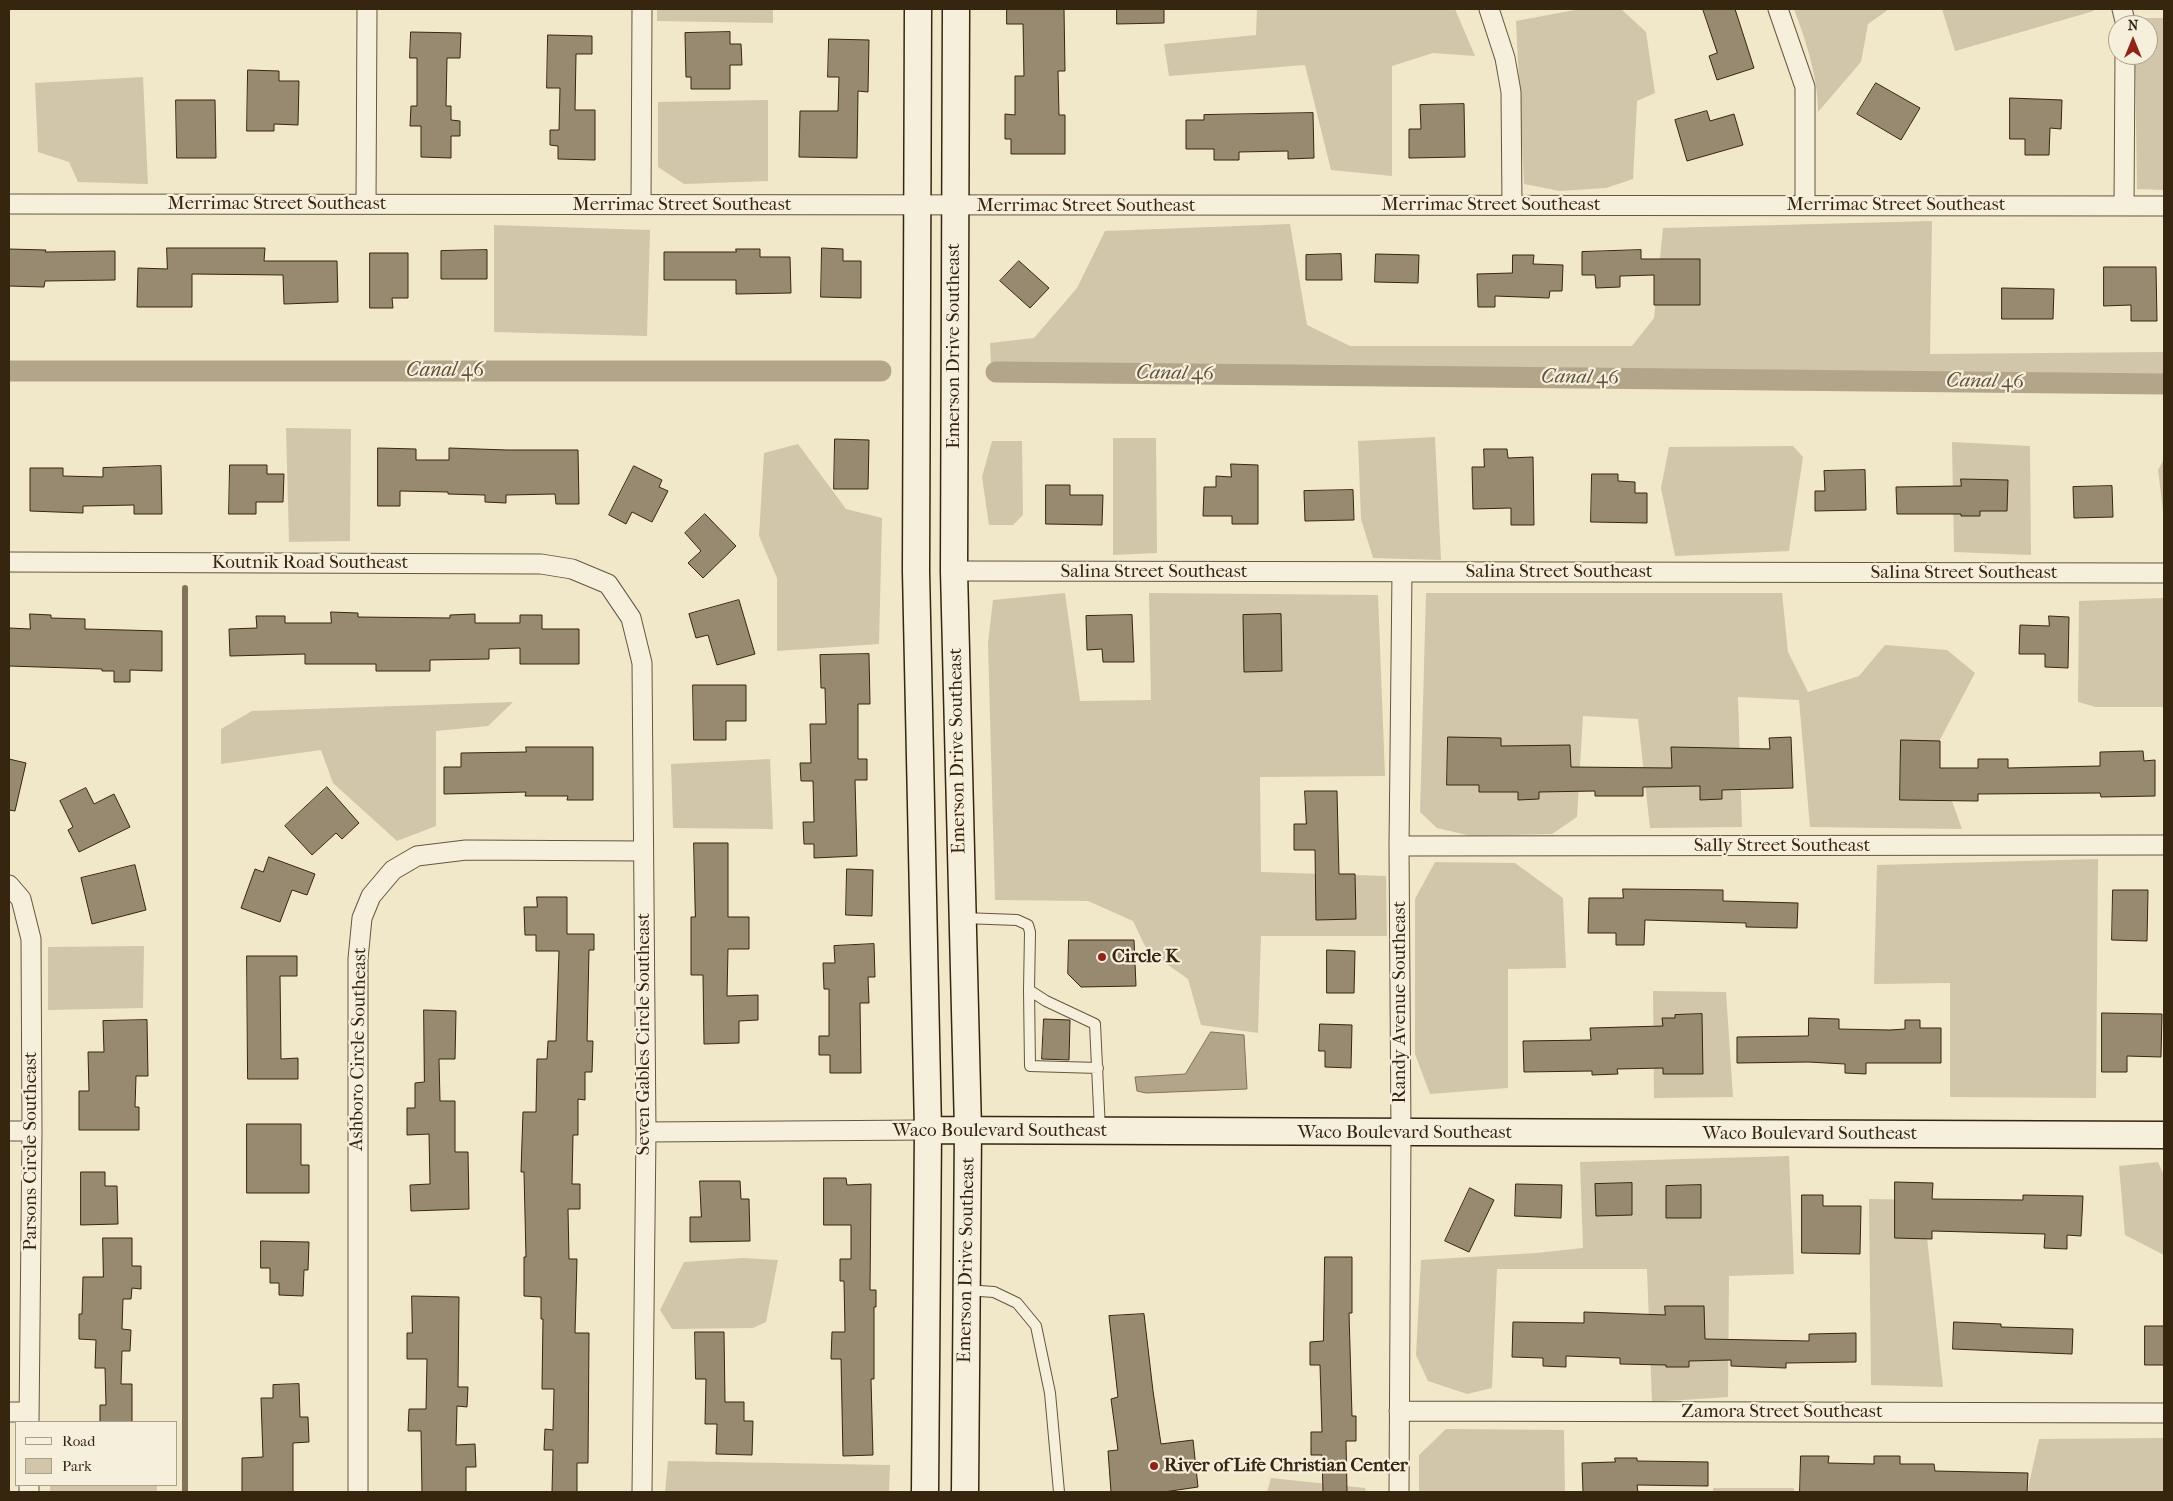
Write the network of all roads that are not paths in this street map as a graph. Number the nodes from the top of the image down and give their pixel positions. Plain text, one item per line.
1 (367, 9) edge
2 (642, 9) edge
3 (918, 9) edge
4 (956, 9) edge
5 (1489, 9) edge
6 (1778, 9) edge
7 (2125, 65) edge
8 (9, 204) edge
9 (366, 204) junction
10 (641, 204) junction
11 (1512, 204) junction
12 (1805, 205) junction
13 (916, 206) junction
14 (954, 206) junction
15 (2124, 206) junction
16 (2164, 206) edge
17 (9, 562) edge
18 (954, 571) junction
19 (1402, 572) junction
20 (2164, 573) edge
21 (608, 584) joint
22 (2164, 845) edge
23 (1400, 846) junction
24 (643, 851) junction
25 (9, 885) edge
26 (963, 918) junction
27 (1029, 990) junction
28 (1098, 1068) junction
29 (928, 1130) junction
30 (968, 1130) junction
31 (9, 1131) edge
32 (32, 1131) junction
33 (1100, 1131) junction
34 (646, 1132) junction
35 (1401, 1133) junction
36 (2164, 1135) edge
37 (966, 1290) junction
38 (1399, 1411) junction
39 (9, 1412) edge
40 (2164, 1413) edge
41 (29, 1417) edge
42 (358, 1492) edge
43 (642, 1492) edge
44 (925, 1492) edge
45 (965, 1492) edge
46 (1059, 1492) edge
47 (1400, 1492) edge

1 - 9 street
2 - 10 street
3 - 13 street, Emerson Drive Southeast
4 - 14 street, Emerson Drive Southeast
5 - 11 street
6 - 12 street
7 - 15 street
8 - 9 street, Merrimac Street Southeast
9 - 10 street, Merrimac Street Southeast
10 - 13 street, Merrimac Street Southeast
11 - 12 street, Merrimac Street Southeast
11 - 14 street, Merrimac Street Southeast
12 - 15 street, Merrimac Street Southeast
13 - 14 street, Merrimac Street Southeast
13 - 29 street, Emerson Drive Southeast
14 - 18 street, Emerson Drive Southeast
15 - 16 street, Merrimac Street Southeast
17 - 21 street, Koutnik Road Southeast
18 - 19 street, Salina Street Southeast
18 - 26 street, Emerson Drive Southeast
19 - 20 street, Salina Street Southeast
19 - 23 street, Randy Avenue Southeast
21 - 24 street, Seven Gables Circle Southeast
22 - 23 street, Sally Street Southeast
23 - 35 street, Randy Avenue Southeast
24 - 34 street, Seven Gables Circle Southeast
24 - 42 street, Ashboro Circle Southeast
25 - 32 street, Parsons Circle Southeast
26 - 27 lane
26 - 30 street, Emerson Drive Southeast
27 - 28 lane
27 - 28 lane
28 - 33 lane
29 - 30 street, Waco Boulevard Southeast
29 - 34 street, Waco Boulevard Southeast
29 - 44 street, Emerson Drive Southeast
30 - 33 street, Waco Boulevard Southeast
30 - 37 street, Emerson Drive Southeast
31 - 32 street
32 - 41 street, Parsons Circle Southeast
33 - 35 street, Waco Boulevard Southeast
34 - 43 street, Seven Gables Circle Southeast
35 - 36 street, Waco Boulevard Southeast
35 - 38 street, Randy Avenue Southeast
37 - 45 street, Emerson Drive Southeast
37 - 46 lane
38 - 40 street, Zamora Street Southeast
38 - 47 street, Randy Avenue Southeast
39 - 41 street

